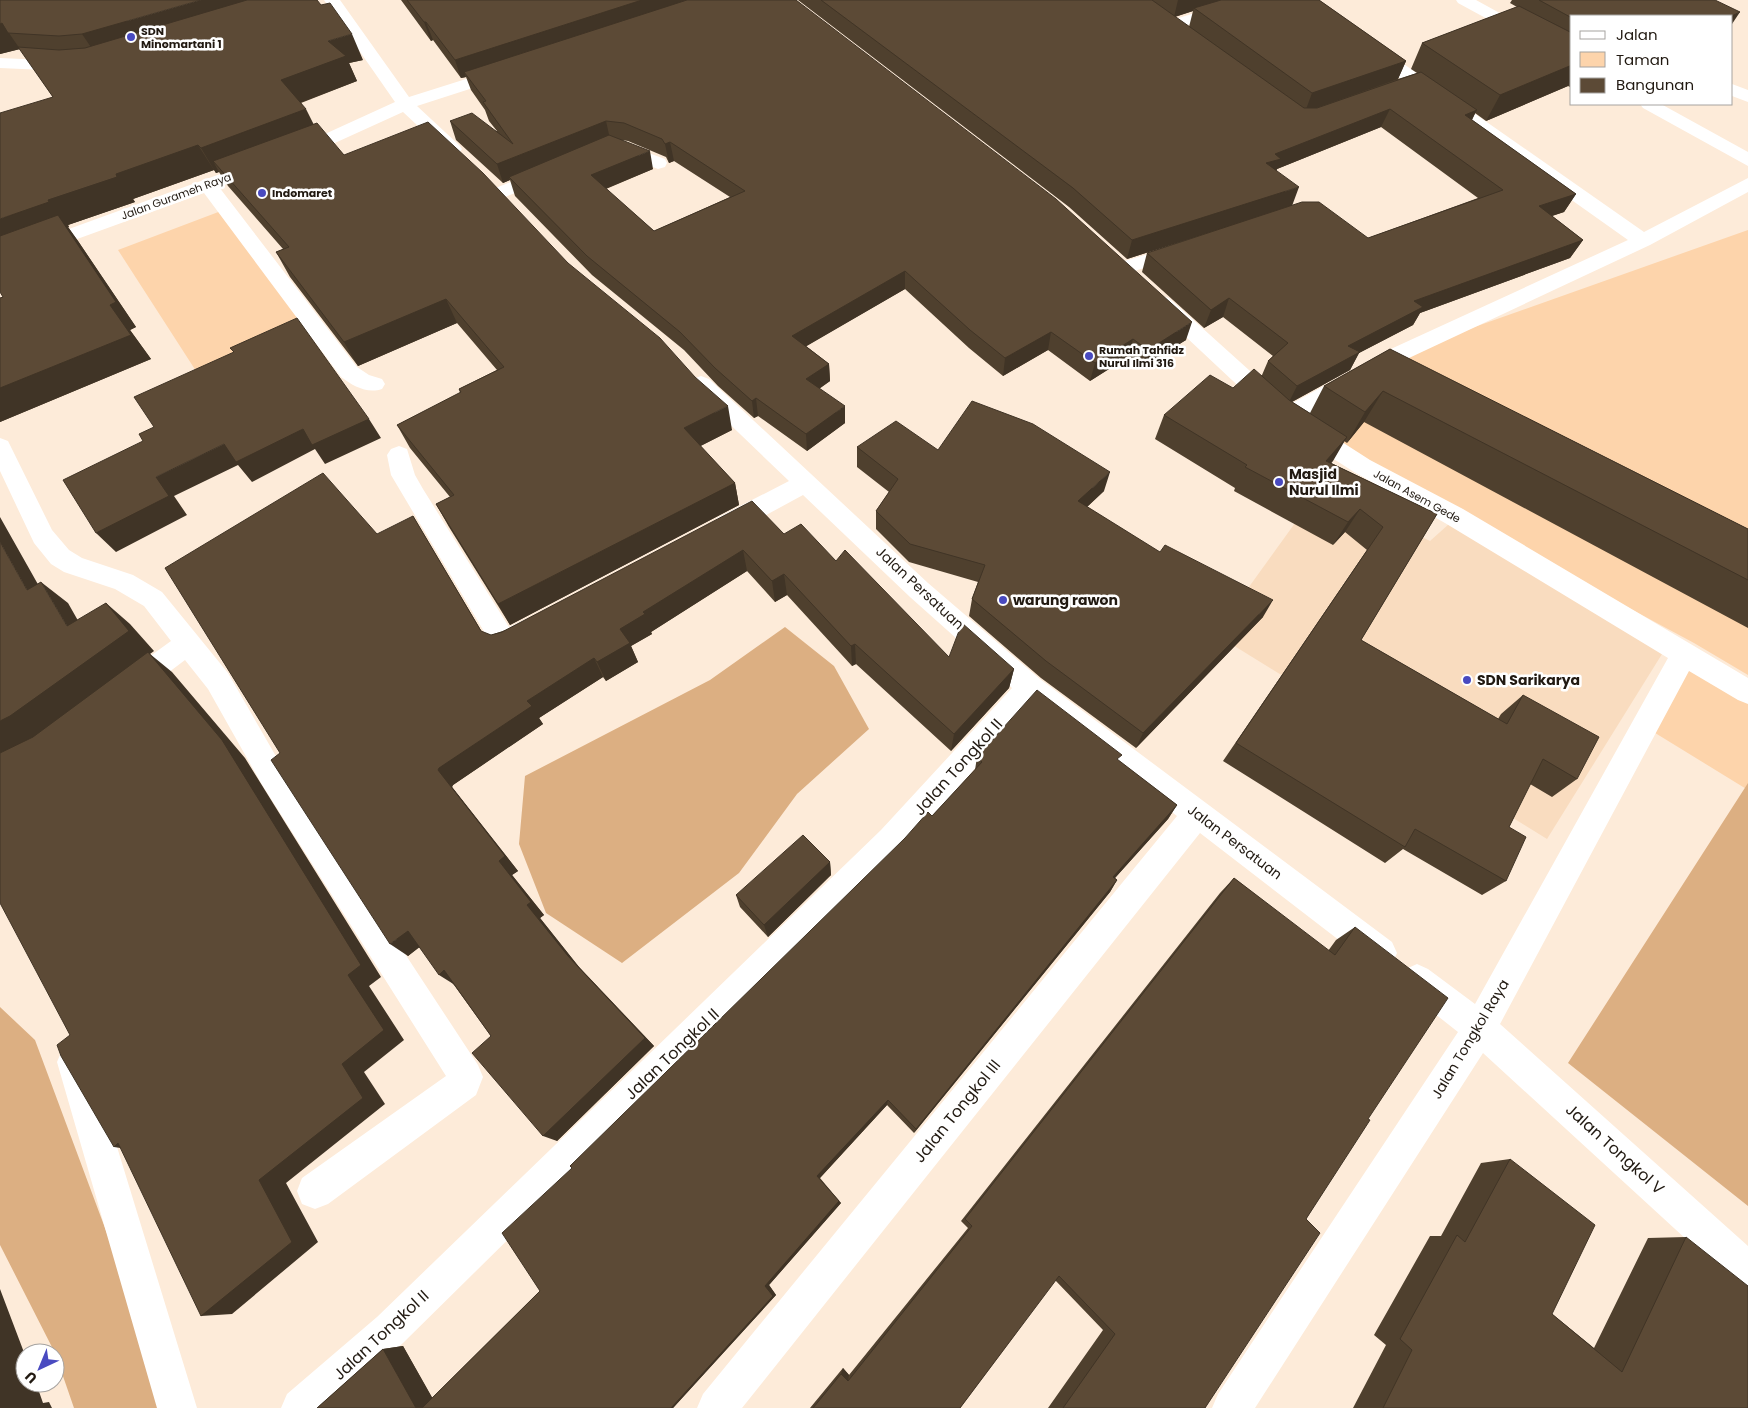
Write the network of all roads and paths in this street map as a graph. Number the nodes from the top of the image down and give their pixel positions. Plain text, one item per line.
1 (332, 0) edge
2 (1252, 0) edge
3 (1464, 0) edge
4 (1505, 22) junction
5 (1487, 29) edge
6 (1188, 36) edge
7 (1360, 42) edge
8 (1408, 57) dead end
9 (1570, 59) edge
10 (0, 63) edge
11 (1390, 63) junction
12 (79, 68) edge
13 (518, 68) edge
14 (1416, 81) junction
15 (1397, 88) edge
16 (1733, 90) edge
17 (1748, 97) edge
18 (1651, 105) edge
19 (414, 113) junction
20 (603, 150) edge
21 (1748, 160) edge
22 (658, 163) dead end
23 (560, 168) edge
24 (486, 180) junction
25 (208, 184) junction
26 (1748, 184) edge
27 (519, 214) edge
28 (1643, 241) junction
29 (1198, 244) edge
30 (0, 261) edge
31 (682, 363) edge
32 (374, 384) dead end
33 (1286, 417) junction
34 (0, 447) edge
35 (399, 455) edge
36 (806, 483) junction
37 (702, 537) edge
38 (547, 619) edge
39 (189, 642) junction
40 (1684, 655) junction
41 (1030, 687) junction
42 (1748, 692) edge
43 (112, 699) edge
44 (1197, 814) junction
45 (1480, 1028) junction
46 (74, 1060) edge
47 (315, 1192) dead end
48 (1748, 1271) edge
49 (177, 1408) edge
50 (301, 1408) edge
51 (718, 1408) edge
52 (1232, 1408) edge

1 - 19 street
2 - 6 street
3 - 4 street
4 - 5 street
4 - 9 street
7 - 11 street
8 - 11 street
10 - 12 street
11 - 14 street
13 - 19 street, Jalan Gurameh Raya
14 - 15 street
14 - 28 street
16 - 17 street
18 - 21 street
19 - 24 street
19 - 25 street, Jalan Gurameh Raya
20 - 22 street
23 - 24 street
24 - 27 street
25 - 30 street, Jalan Gurameh Raya
25 - 32 street
26 - 28 street
28 - 33 street
29 - 33 street, Jalan Asem Gede
31 - 36 street, Jalan Persatuan
33 - 40 street, Jalan Asem Gede
34 - 39 street
35 - 38 street
36 - 37 street
36 - 41 street, Jalan Persatuan
39 - 43 street
39 - 47 street
40 - 42 street, Jalan Asem Gede
40 - 45 street, Jalan Tongkol Raya
41 - 44 street, Jalan Persatuan
41 - 50 street, Jalan Tongkol II
44 - 45 street, Jalan Persatuan
44 - 51 street, Jalan Tongkol III
45 - 48 street, Jalan Tongkol V
45 - 52 street, Jalan Tongkol Raya
46 - 49 street

